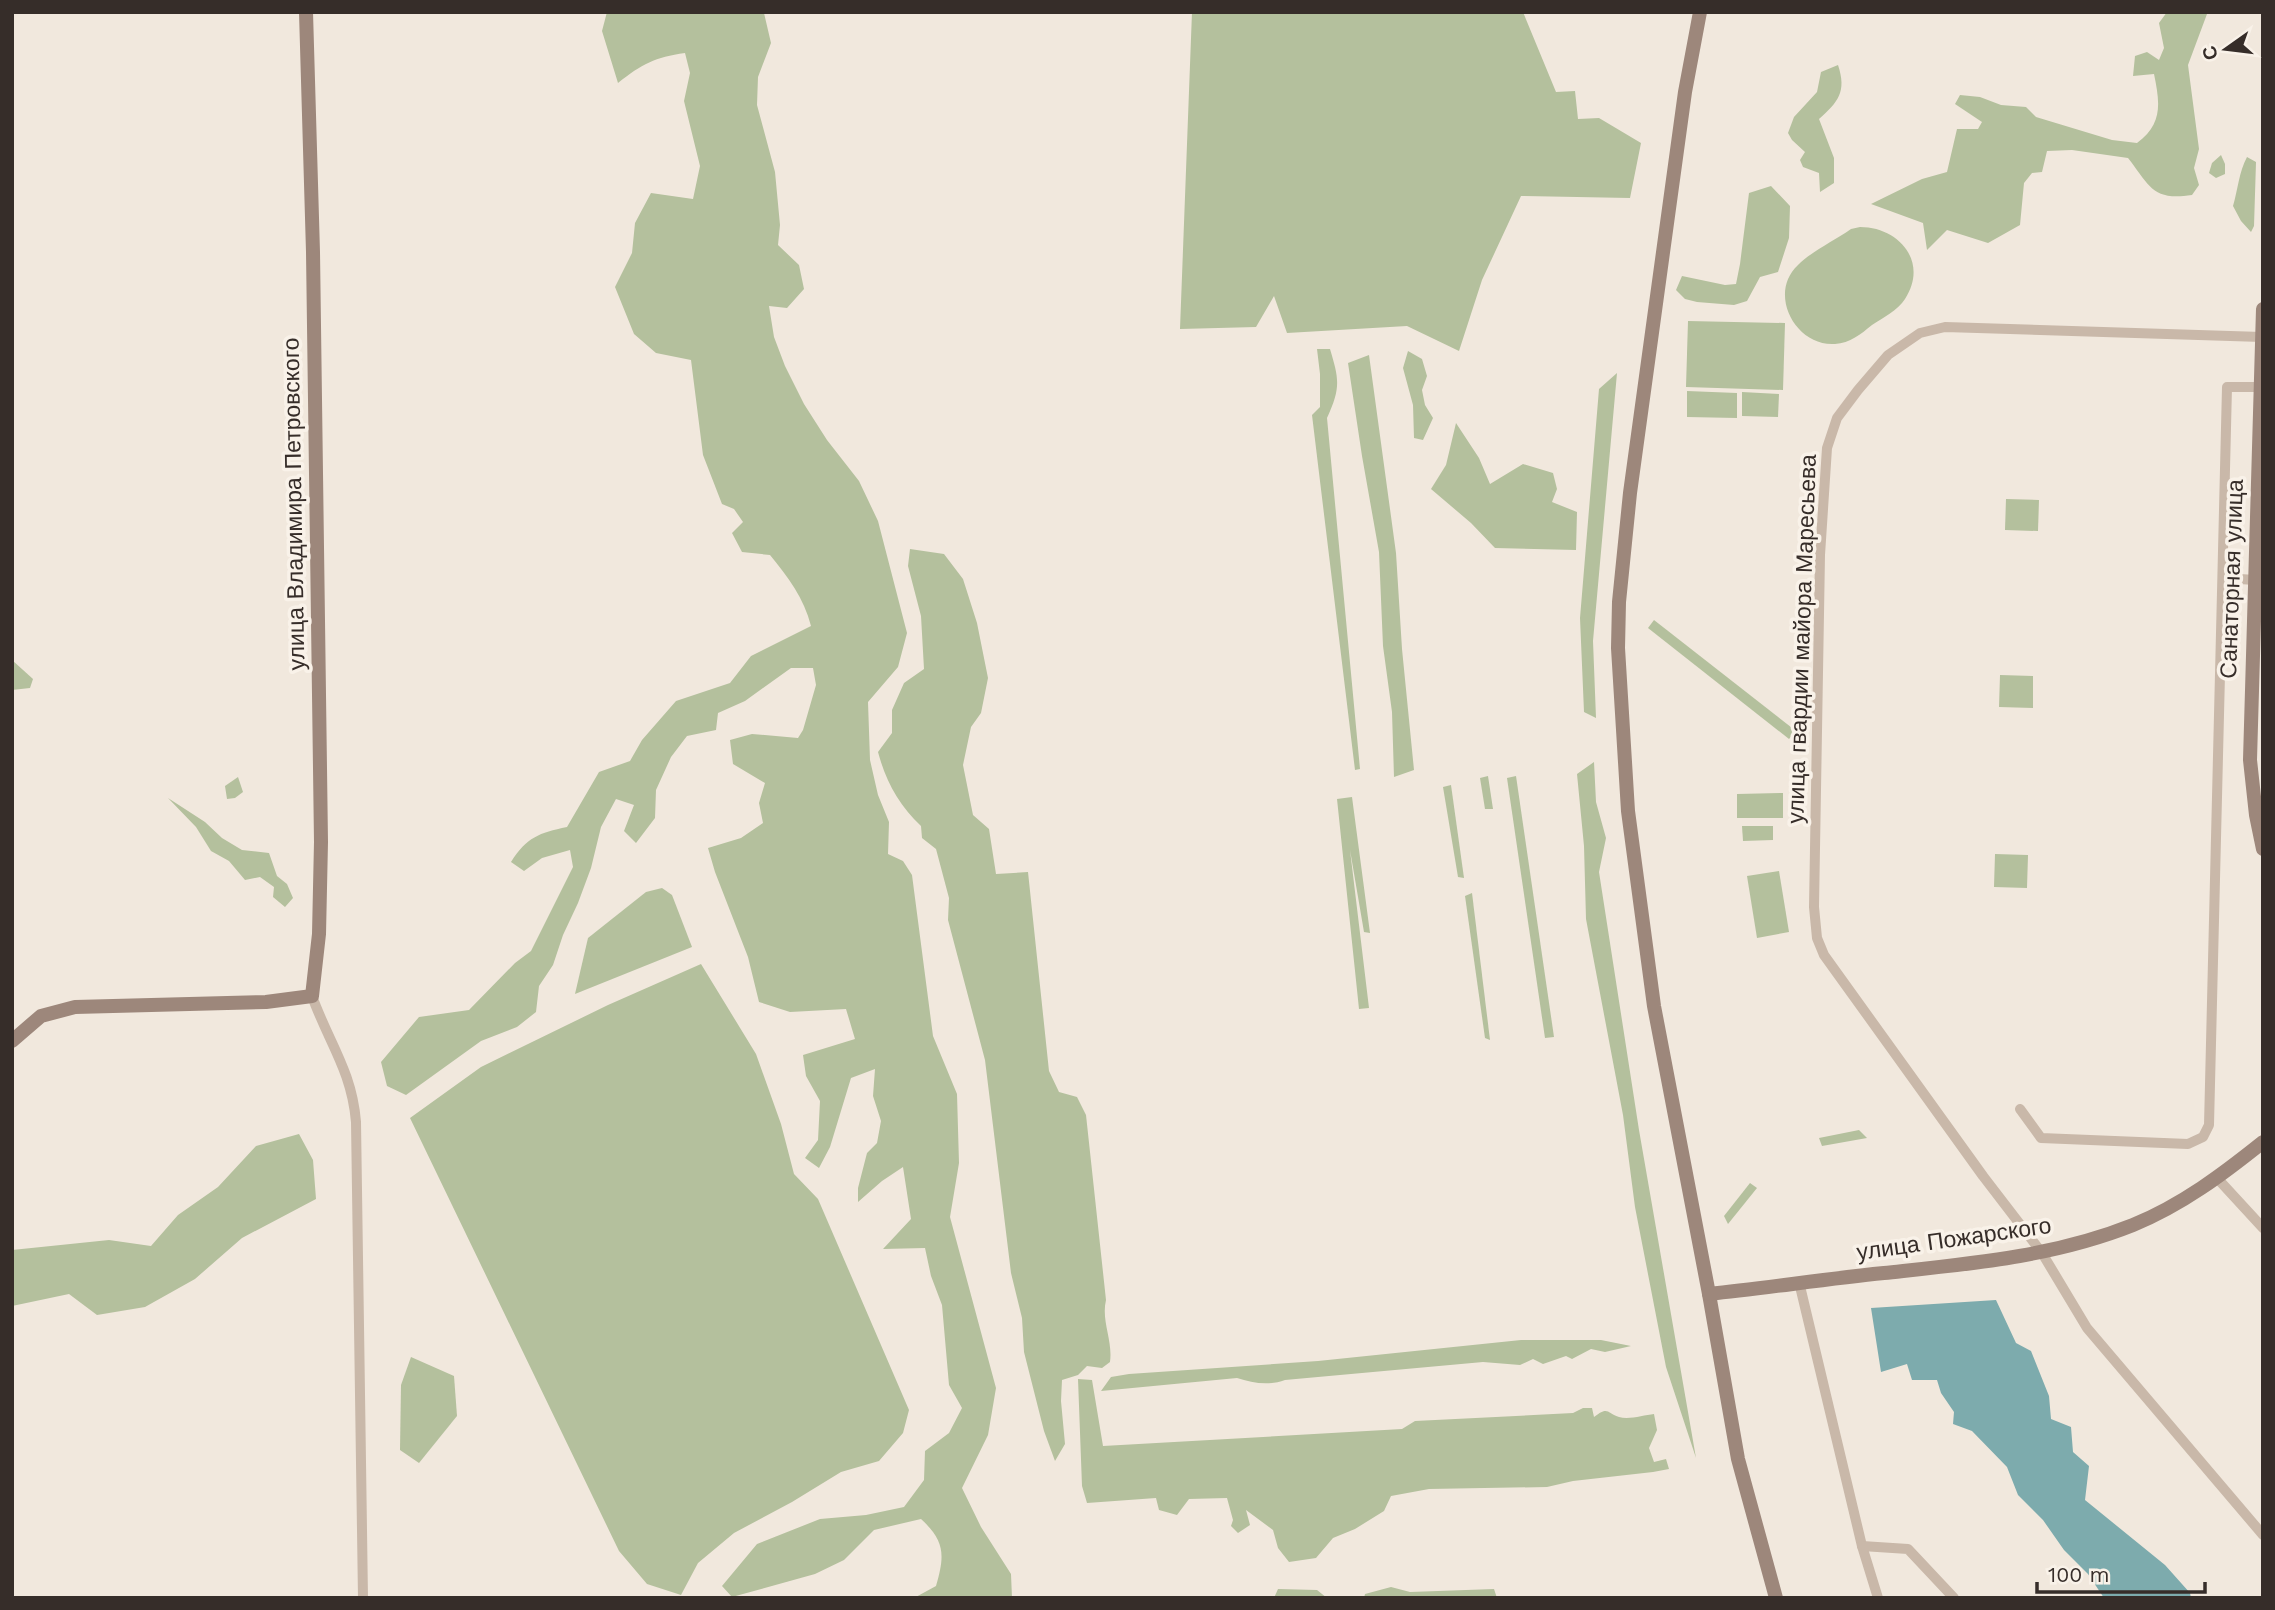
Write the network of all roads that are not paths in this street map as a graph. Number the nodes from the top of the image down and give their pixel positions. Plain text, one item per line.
1 (306, 12) edge
2 (1700, 12) edge
3 (2263, 309) edge
4 (2262, 337) edge
5 (2261, 378) edge
6 (2224, 578) junction
7 (2255, 579) junction
8 (2258, 667) edge
9 (2258, 787) edge
10 (2263, 849) edge
11 (312, 996) junction
12 (12, 1041) edge
13 (2020, 1109) dead end
14 (2263, 1142) edge
15 (2217, 1178) junction
16 (2263, 1228) edge
17 (2042, 1253) junction
18 (1799, 1282) junction
19 (1709, 1294) junction
20 (2263, 1535) edge
21 (1862, 1546) junction
22 (363, 1598) edge
23 (1776, 1598) edge
24 (1878, 1598) edge
25 (1954, 1598) edge

1 - 11 street, улица Владимира Петровского
2 - 19 street
3 - 4 street, Санаторная улица
4 - 5 street, Санаторная улица
4 - 17 street, улица гвардии майора Маресьева
5 - 6 street
5 - 7 street, Санаторная улица
6 - 7 street
6 - 13 street
7 - 8 street, Санаторная улица
8 - 9 street, Санаторная улица
9 - 10 street, Санаторная улица
11 - 12 street
11 - 22 street
14 - 15 street, улица Пожарского
15 - 16 street
15 - 17 street, улица Пожарского
17 - 18 street, улица Пожарского
17 - 20 street, улица гвардии майора Маресьева
18 - 19 street, улица Пожарского
18 - 21 street
19 - 23 street
21 - 24 street
21 - 25 street

